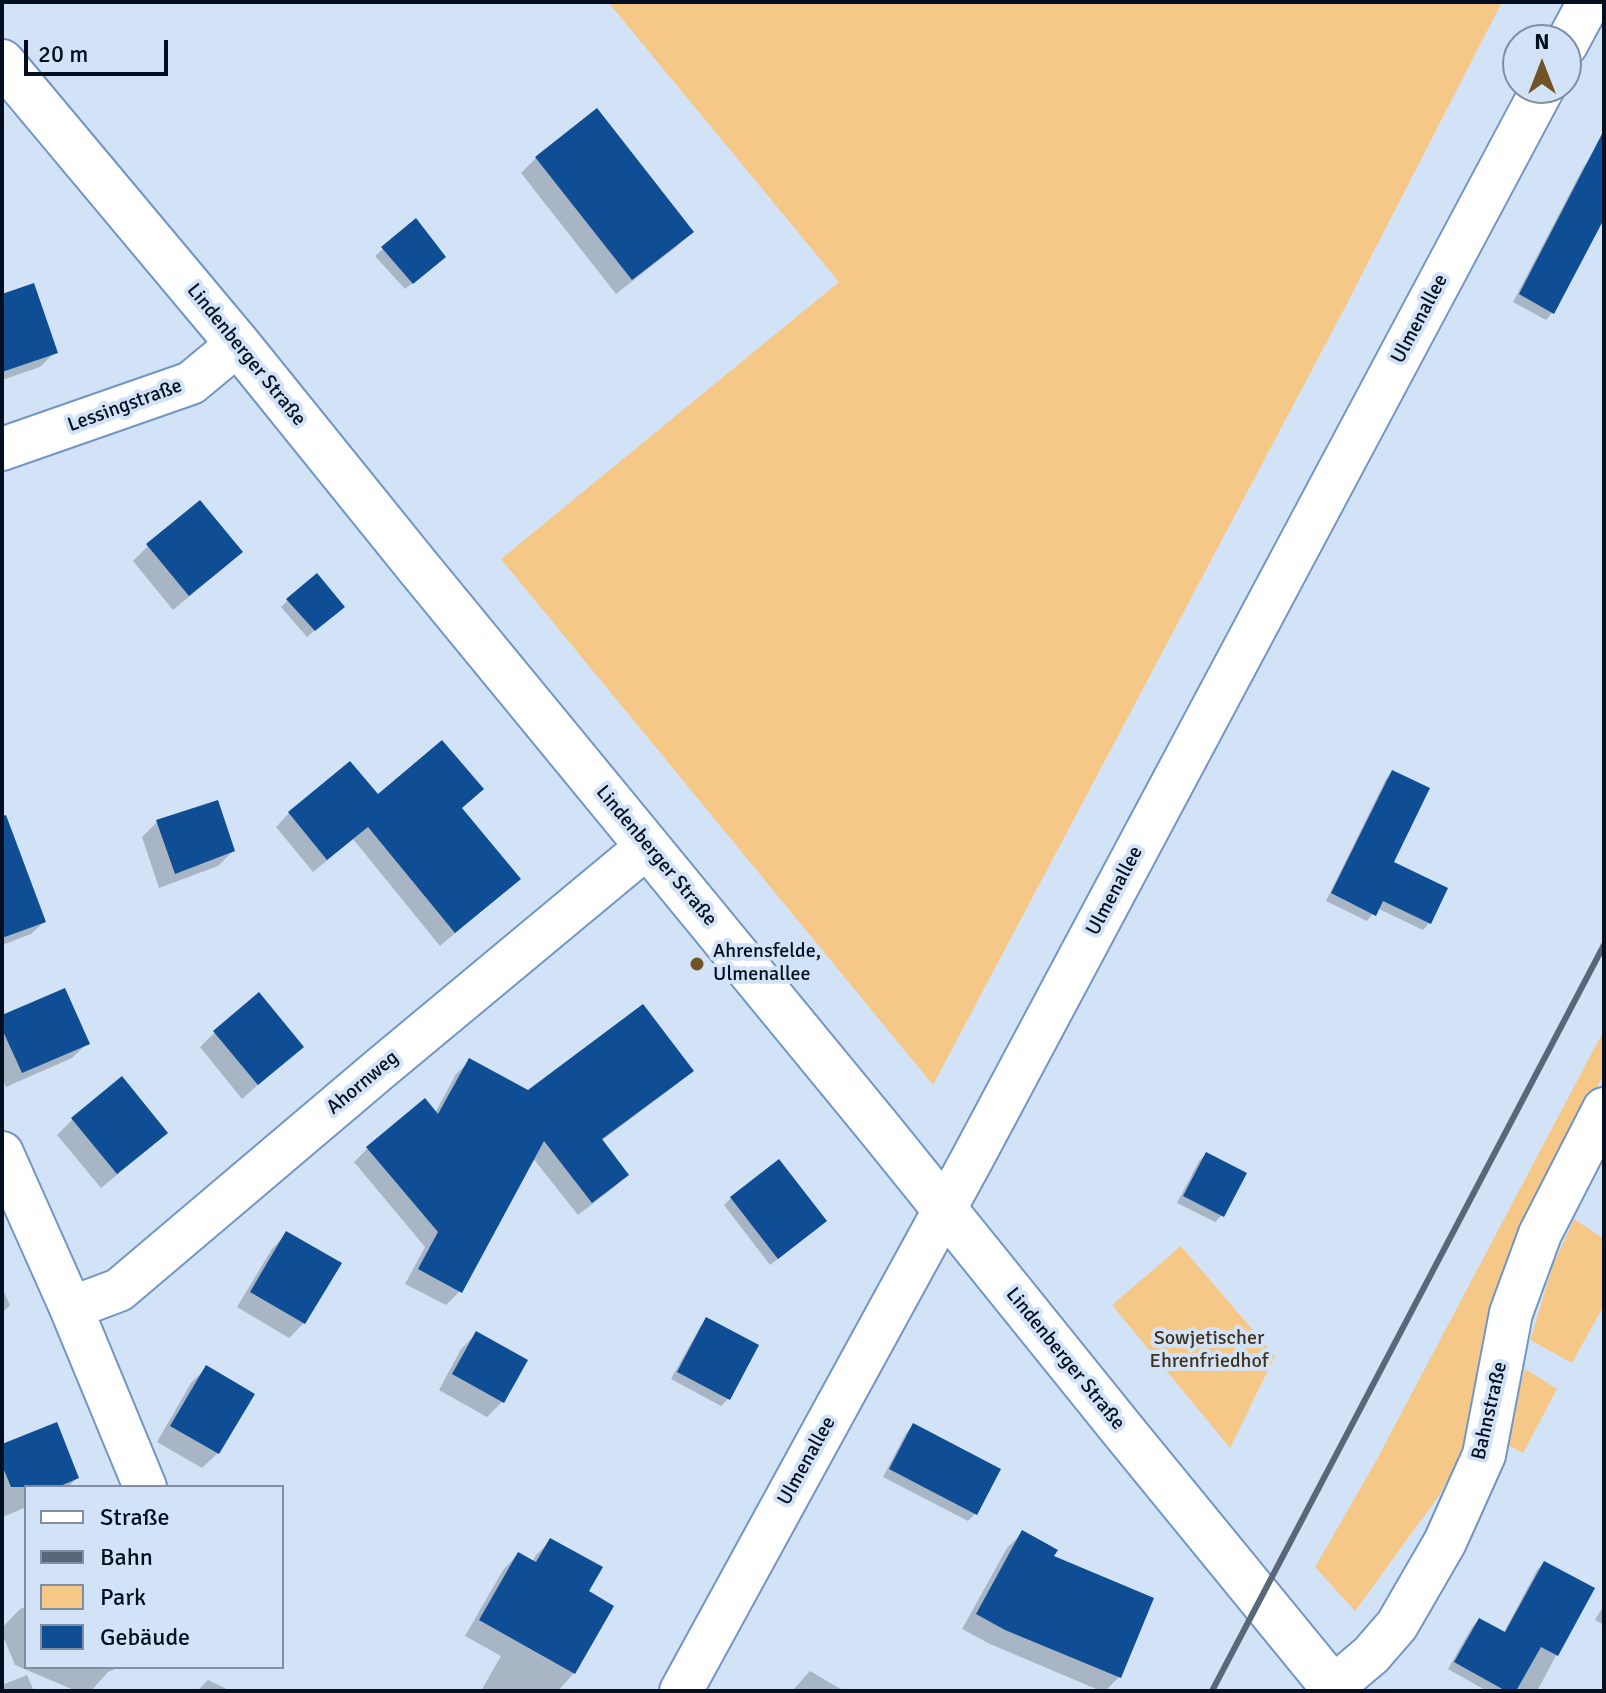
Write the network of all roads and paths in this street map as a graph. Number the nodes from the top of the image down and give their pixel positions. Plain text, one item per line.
1 (1589, 2) edge
2 (1577, 24) edge
3 (2, 62) edge
4 (1534, 104) edge
5 (238, 344) junction
6 (2, 449) edge
7 (648, 846) junction
8 (1604, 1109) edge
9 (2, 1153) edge
10 (944, 1210) junction
11 (71, 1308) junction
12 (144, 1485) edge
13 (1335, 1689) edge
14 (681, 1691) edge

1 - 2 street
3 - 5 street, Lindenberger Straße
4 - 10 street, Ulmenallee
5 - 6 street, Lessingstraße
5 - 7 street, Lindenberger Straße
7 - 10 street, Lindenberger Straße
7 - 11 street, Ahornweg
8 - 13 street, Bahnstraße
9 - 11 street
10 - 13 street, Lindenberger Straße
10 - 14 street, Ulmenallee
11 - 12 street

